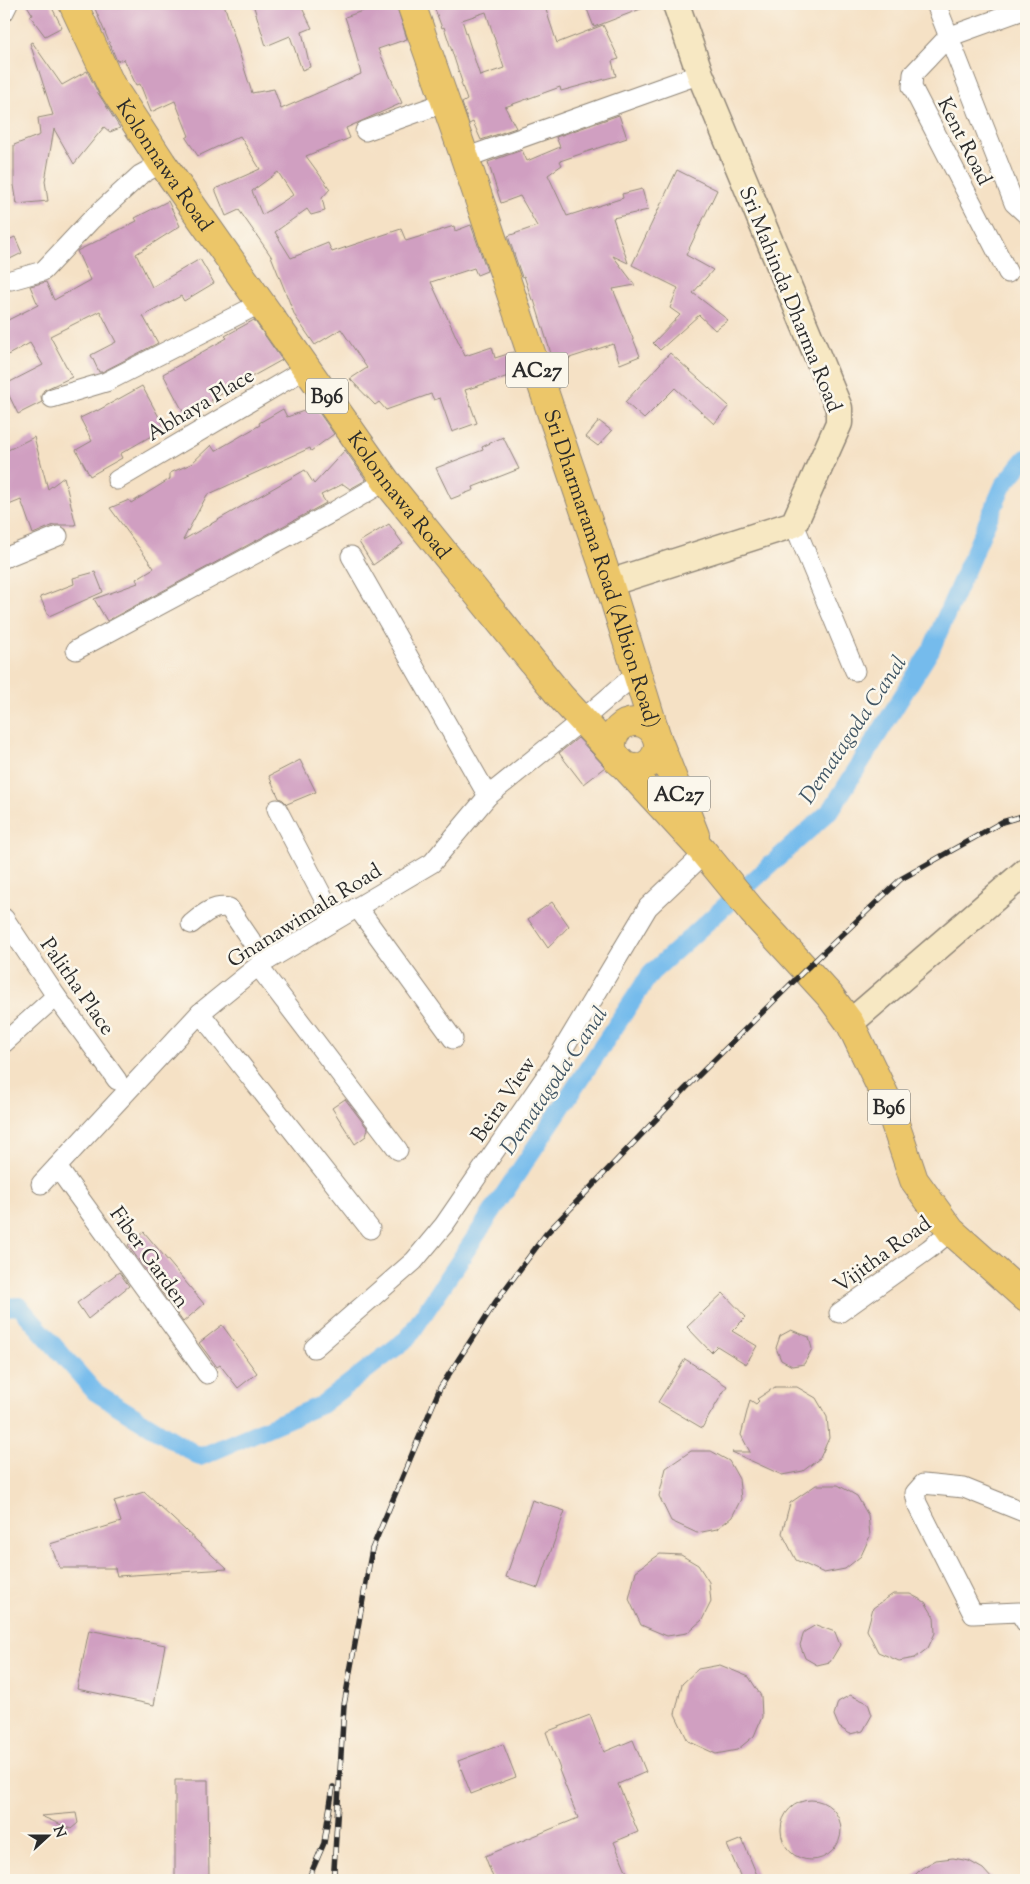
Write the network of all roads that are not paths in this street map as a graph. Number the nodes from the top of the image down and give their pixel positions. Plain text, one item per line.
1 (8, 4) edge
2 (73, 4) edge
3 (411, 4) edge
4 (676, 4) edge
5 (936, 4) edge
6 (1026, 9) edge
7 (4, 12) edge
8 (948, 37) junction
9 (700, 74) junction
10 (446, 102) junction
11 (365, 131) dead end
12 (465, 158) junction
13 (162, 163) junction
14 (1026, 214) edge
15 (1008, 273) dead end
16 (12, 280) dead end
17 (261, 303) junction
18 (307, 368) junction
19 (52, 398) dead end
20 (117, 480) dead end
21 (386, 481) junction
22 (794, 524) junction
23 (58, 536) dead end
24 (351, 556) dead end
25 (4, 558) edge
26 (609, 583) junction
27 (76, 650) dead end
28 (638, 672) junction
29 (855, 672) dead end
30 (582, 720) junction
31 (657, 738) junction
32 (619, 762) junction
33 (488, 796) junction
34 (277, 809) dead end
35 (703, 852) junction
36 (1026, 871) edge
37 (357, 907) junction
38 (4, 918) edge
39 (335, 920) junction
40 (191, 924) dead end
41 (262, 964) junction
42 (56, 996) junction
43 (200, 1013) junction
44 (850, 1023) junction
45 (453, 1039) dead end
46 (4, 1043) edge
47 (117, 1080) dead end
48 (398, 1150) dead end
49 (57, 1167) junction
50 (41, 1184) dead end
51 (370, 1229) dead end
52 (951, 1231) junction
53 (1026, 1298) edge
54 (839, 1313) dead end
55 (314, 1348) dead end
56 (207, 1374) dead end
57 (1026, 1513) edge
58 (1026, 1623) edge

1 - 7 street
2 - 13 main road, Kolonnawa Road / B96
3 - 10 main road, Sri Dharmarama Road (Albion Road) / AC27
4 - 9 street, Sri Mahinda Dharma Road
5 - 8 street
6 - 8 street, Kent Road
8 - 14 street
8 - 15 street, Kent Road
9 - 12 street
9 - 22 street, Sri Mahinda Dharma Road
10 - 11 street
10 - 12 main road, Sri Dharmarama Road (Albion Road) / AC27
12 - 26 main road, Sri Dharmarama Road (Albion Road) / AC27
13 - 16 street
13 - 17 main road, Kolonnawa Road / B96
17 - 18 main road, Kolonnawa Road / B96
17 - 19 street
18 - 20 street, Abhaya Place
18 - 21 main road, Kolonnawa Road / B96
21 - 27 street
21 - 30 main road, Kolonnawa Road / B96
22 - 26 street
22 - 29 street
23 - 25 street
24 - 33 street
26 - 28 main road, Sri Dharmarama Road (Albion Road) / AC27
28 - 30 street, Gnanawimala Road
28 - 31 main road, Sri Dharmarama Road (Albion Road) / AC27
30 - 32 main road, Kolonnawa Road / B96
30 - 33 street, Gnanawimala Road
31 - 32 main road
31 - 35 main road, Sri Dharmarama Road (Albion Road) / AC27
32 - 35 main road, Kolonnawa Road / B96
33 - 37 street, Gnanawimala Road
34 - 39 street
35 - 44 main road, B96
35 - 55 street, Beira View
36 - 44 street
37 - 39 street, Gnanawimala Road
37 - 45 street
38 - 42 street, Palitha Place
39 - 41 street, Gnanawimala Road
40 - 41 street
41 - 43 street, Gnanawimala Road
41 - 48 street
42 - 46 street
42 - 47 street, Palitha Place
43 - 49 street, Gnanawimala Road
43 - 51 street
44 - 52 main road, B96
49 - 50 street, Gnanawimala Road
49 - 56 street, Fiber Garden
52 - 53 main road, B96
52 - 54 street, Vijitha Road
57 - 58 street

